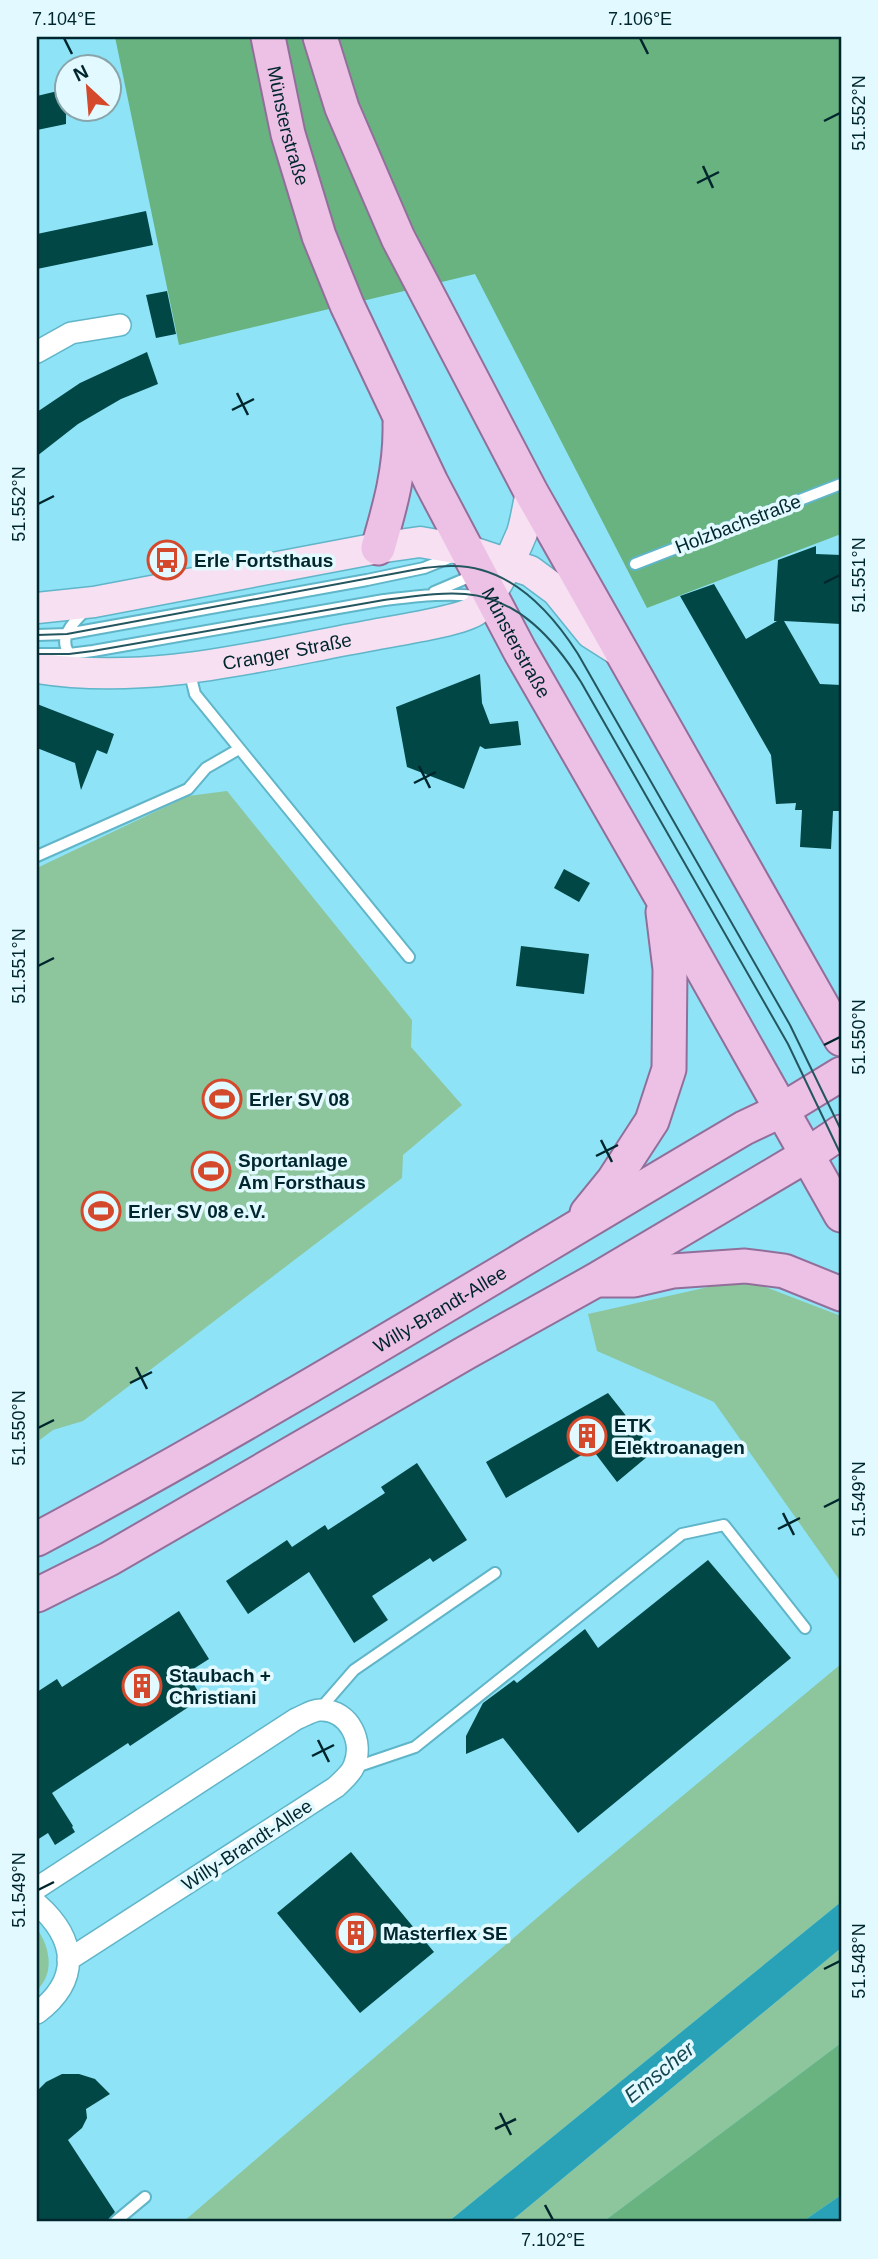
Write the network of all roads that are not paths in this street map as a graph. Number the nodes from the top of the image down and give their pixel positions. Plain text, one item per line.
1 (268, 37) edge
2 (320, 37) edge
3 (120, 325) dead end
4 (37, 352) edge
5 (399, 415) junction
6 (841, 484) edge
7 (531, 492) junction
8 (377, 557) junction
9 (635, 564) dead end
10 (492, 573) junction
11 (367, 580) junction
12 (428, 594) junction
13 (94, 602) junction
14 (37, 608) edge
15 (432, 624) junction
16 (67, 634) junction
17 (37, 635) edge
18 (520, 651) junction
19 (37, 654) edge
20 (69, 654) junction
21 (624, 654) junction
22 (37, 668) edge
23 (189, 670) junction
24 (105, 674) junction
25 (239, 749) junction
26 (37, 856) edge
27 (661, 896) junction
28 (409, 957) dead end
29 (841, 1039) edge
30 (841, 1074) edge
31 (782, 1110) junction
32 (841, 1132) edge
33 (807, 1155) junction
34 (841, 1215) edge
35 (575, 1227) junction
36 (596, 1280) junction
37 (841, 1294) edge
38 (37, 1539) edge
39 (495, 1573) dead end
40 (37, 1595) edge
41 (805, 1628) dead end
42 (320, 1709) junction
43 (353, 1768) junction
44 (37, 1888) edge
45 (37, 1904) edge
46 (68, 1960) junction
47 (37, 2013) edge
48 (145, 2197) dead end
49 (115, 2222) edge

1 - 5 main road, Münsterstraße
2 - 7 main road
3 - 4 street
5 - 8 main road
5 - 10 main road, Münsterstraße
6 - 9 lane, Holzbachstraße
7 - 10 main road
7 - 21 main road
8 - 10 main road
8 - 11 lane
8 - 13 main road
10 - 11 lane
10 - 12 lane
10 - 12 lane
10 - 15 main road, Cranger Straße
10 - 18 main road, Münsterstraße
10 - 21 main road
11 - 16 lane
12 - 20 lane
13 - 14 main road
13 - 16 lane
15 - 18 main road
15 - 23 main road, Cranger Straße
16 - 17 lane
16 - 20 lane
18 - 27 main road, Münsterstraße
19 - 20 lane
20 - 24 lane
21 - 29 main road
22 - 24 main road, Cranger Straße
23 - 24 main road, Cranger Straße
23 - 25 lane
25 - 26 lane
25 - 28 lane
27 - 31 main road, Münsterstraße
27 - 35 main road
30 - 31 main road, Willy-Brandt-Allee
31 - 33 main road, Münsterstraße
31 - 35 main road, Willy-Brandt-Allee
32 - 33 main road
33 - 34 main road, Münsterstraße
33 - 36 main road
35 - 38 main road, Willy-Brandt-Allee
36 - 37 main road
36 - 40 main road
39 - 42 lane
41 - 43 lane
42 - 43 street
42 - 44 street
43 - 46 street, Willy-Brandt-Allee
45 - 46 street
46 - 47 street
48 - 49 lane

